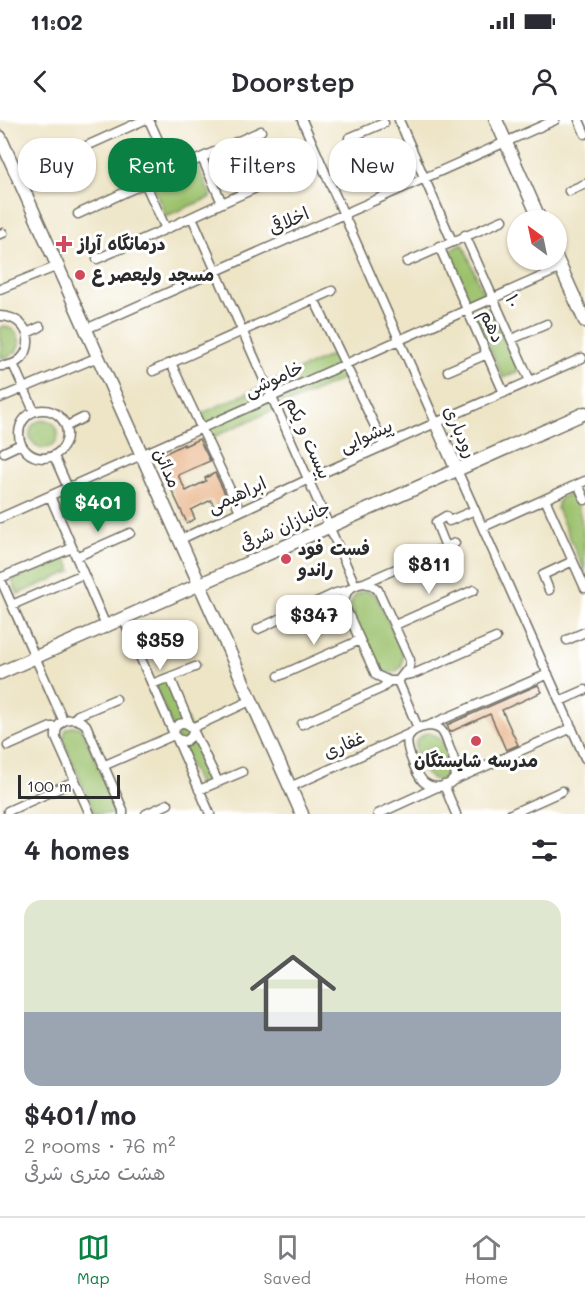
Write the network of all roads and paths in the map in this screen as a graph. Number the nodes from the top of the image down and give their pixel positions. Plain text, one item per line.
1 (144, 120) edge
2 (149, 120) edge
3 (302, 120) edge
4 (399, 120) edge
5 (496, 120) edge
6 (555, 120) edge
7 (579, 120) edge
8 (385, 121) edge
9 (261, 131) dead end
10 (585, 134) edge
11 (0, 137) edge
12 (157, 138) edge
13 (349, 138) dead end
14 (96, 142) edge
15 (506, 142) junction
16 (202, 158) junction
17 (197, 160) edge
18 (18, 177) edge
19 (424, 179) junction
20 (585, 184) edge
21 (569, 191) dead end
22 (25, 192) edge
23 (126, 192) edge
24 (149, 192) edge
25 (247, 192) edge
26 (222, 203) junction
27 (536, 210) edge
28 (78, 214) dead end
29 (344, 214) junction
30 (192, 217) junction
31 (503, 220) dead end
32 (166, 229) junction
33 (465, 235) junction
34 (452, 241) junction
35 (439, 246) junction
36 (97, 259) dead end
37 (407, 262) dead end
38 (58, 266) junction
39 (546, 270) edge
40 (562, 270) edge
41 (216, 271) junction
42 (0, 289) edge
43 (332, 291) dead end
44 (314, 299) junction
45 (494, 299) junction
46 (467, 310) junction
47 (584, 314) edge
48 (0, 316) edge
49 (547, 324) dead end
50 (40, 327) dead end
51 (86, 329) junction
52 (242, 331) junction
53 (27, 333) junction
54 (512, 339) junction
55 (400, 340) junction
56 (487, 354) junction
57 (98, 357) junction
58 (582, 358) dead end
59 (171, 363) junction
60 (13, 364) junction
61 (347, 365) junction
62 (0, 366) edge
63 (153, 371) dead end
64 (448, 371) dead end
65 (530, 381) junction
66 (23, 388) junction
67 (504, 393) junction
68 (0, 398) edge
69 (272, 398) junction
70 (34, 411) junction
71 (585, 413) edge
72 (83, 418) dead end
73 (436, 423) junction
74 (67, 426) junction
75 (201, 429) junction
76 (21, 444) junction
77 (384, 445) junction
78 (4, 452) dead end
79 (54, 456) junction
80 (142, 456) junction
81 (457, 470) junction
82 (309, 479) junction
83 (581, 483) edge
84 (68, 488) junction
85 (50, 496) junction
86 (545, 500) junction
87 (585, 500) edge
88 (475, 510) junction
89 (240, 511) junction
90 (0, 518) edge
91 (329, 526) junction
92 (483, 527) junction
93 (130, 533) dead end
94 (179, 540) junction
95 (455, 543) dead end
96 (446, 547) junction
97 (72, 548) junction
98 (76, 557) junction
99 (573, 561) junction
100 (83, 574) junction
101 (0, 578) edge
102 (199, 584) junction
103 (356, 586) junction
104 (585, 588) edge
105 (474, 590) dead end
106 (549, 590) dead end
107 (3, 591) edge
108 (12, 604) junction
109 (123, 618) junction
110 (394, 625) junction
111 (106, 626) junction
112 (258, 629) dead end
113 (585, 632) edge
114 (496, 638) dead end
115 (360, 640) junction
116 (567, 640) dead end
117 (35, 657) junction
118 (195, 667) dead end
119 (0, 673) edge
120 (548, 674) junction
121 (279, 676) dead end
122 (170, 677) junction
123 (397, 679) junction
124 (152, 684) junction
125 (585, 690) edge
126 (116, 699) dead end
127 (250, 701) junction
128 (560, 701) junction
129 (74, 719) junction
130 (60, 724) junction
131 (302, 724) dead end
132 (428, 726) junction
133 (191, 728) junction
134 (572, 728) junction
135 (414, 730) junction
136 (175, 736) junction
137 (8, 746) dead end
138 (585, 759) edge
139 (103, 766) junction
140 (242, 772) dead end
141 (75, 782) junction
142 (218, 783) junction
143 (444, 784) junction
144 (290, 787) junction
145 (199, 790) junction
146 (562, 791) dead end
147 (168, 804) dead end
148 (8, 811) dead end
149 (90, 814) edge
150 (123, 814) edge
151 (146, 814) edge
152 (210, 814) edge
153 (300, 814) edge
154 (378, 814) edge
155 (456, 814) edge
156 (511, 814) edge

1 - 14 street
2 - 12 street
3 - 29 street, رودباری
4 - 19 street
5 - 15 main road
6 - 15 street, اخلاقی
7 - 10 street
8 - 13 street
9 - 16 street
11 - 18 main road, مدائن
15 - 19 street, اخلاقی
15 - 27 main road
16 - 17 street
16 - 26 street
19 - 29 street, اخلاقی
19 - 34 street
20 - 21 street
22 - 38 main road, مدائن
23 - 28 street
24 - 32 street
25 - 26 street
26 - 30 street
29 - 41 street, اخلاقی
29 - 55 street, رودباری
30 - 32 street
30 - 41 street, بیست و یکم
31 - 33 street
32 - 36 street
33 - 34 street
33 - 45 street, ۱۰
34 - 35 street
35 - 37 street
35 - 46 street, دهم
38 - 42 street
38 - 51 main road, مدائن
39 - 45 street, خاموشی
40 - 47 main road
41 - 51 street, اخلاقی
41 - 52 street, بیست و یکم
43 - 44 street
44 - 52 street
44 - 61 street
45 - 46 street, خاموشی
45 - 54 street, ۱۰
46 - 55 street, خاموشی
46 - 56 street, دهم
48 - 53 street
49 - 54 street
50 - 53 street
51 - 57 main road, مدائن
52 - 59 street
52 - 69 street, بیست و یکم
53 - 60 street
54 - 65 street, ۱۰
55 - 61 street, خاموشی
55 - 73 street, رودباری
56 - 64 street
56 - 67 street, دهم
57 - 66 street
57 - 80 main road, مدائن
58 - 65 street
59 - 63 street
59 - 75 street
60 - 62 street
60 - 66 street
61 - 69 street, خاموشی
61 - 77 street
65 - 67 street
66 - 68 street
66 - 70 street
67 - 73 street, پیشوایی
69 - 75 street, خاموشی
69 - 82 street, بیست و یکم
70 - 74 street
70 - 76 street
71 - 81 main road, جانبازان شرقی
72 - 74 street
73 - 77 street, پیشوایی
73 - 81 main road, رودباری
74 - 79 street
75 - 80 street, خاموشی
75 - 89 street
76 - 78 street
76 - 79 street
77 - 82 street, پیشوایی
79 - 84 street
80 - 84 street, خاموشی
80 - 94 main road, مدائن
81 - 88 street, رودباری
81 - 91 main road, جانبازان شرقی
82 - 89 street, ابراهیمی
82 - 91 street, بیست و یکم
83 - 86 street
83 - 87 street
84 - 85 street, خاموشی
85 - 90 street, خاموشی
85 - 97 street
86 - 92 street
86 - 99 street
88 - 92 street, رودباری
88 - 96 street
89 - 94 street, ابراهیمی
91 - 102 main road, جانبازان شرقی
91 - 103 street, بیست و یکم
92 - 120 street, رودباری
93 - 98 street
94 - 102 main road, مدائن
95 - 96 street
96 - 103 street
97 - 98 street
97 - 101 street
98 - 100 street
99 - 104 street
99 - 106 street
100 - 108 street
100 - 111 street
101 - 107 street
102 - 109 main road, جانبازان شرقی
102 - 127 main road, مدائن
103 - 110 street
103 - 112 street
103 - 115 street
105 - 110 street
107 - 108 street
108 - 117 street
109 - 111 main road, جانبازان شرقی
109 - 124 street
110 - 123 street
111 - 117 main road, جانبازان شرقی
113 - 116 street
114 - 123 street
115 - 121 street
115 - 123 street
117 - 119 main road, جانبازان شرقی
117 - 130 street
118 - 122 street
120 - 128 street, رودباری
120 - 132 street
122 - 124 street
122 - 133 street
123 - 131 street
123 - 135 street
124 - 136 street
125 - 128 street
126 - 129 street
127 - 133 street
127 - 144 main road, مدائن
128 - 134 street, رودباری
129 - 130 street
129 - 139 street
130 - 137 street
130 - 141 street
132 - 135 street
132 - 143 street
133 - 136 street
133 - 136 street
133 - 142 street
134 - 138 street, رودباری
134 - 143 street
135 - 143 street
135 - 144 street, غفاری
136 - 139 street
136 - 145 street
139 - 150 street
140 - 142 street
141 - 148 street
141 - 149 street
142 - 145 street
143 - 154 street
143 - 155 street
144 - 153 main road, مدائن
145 - 152 street
146 - 156 street
147 - 151 street

